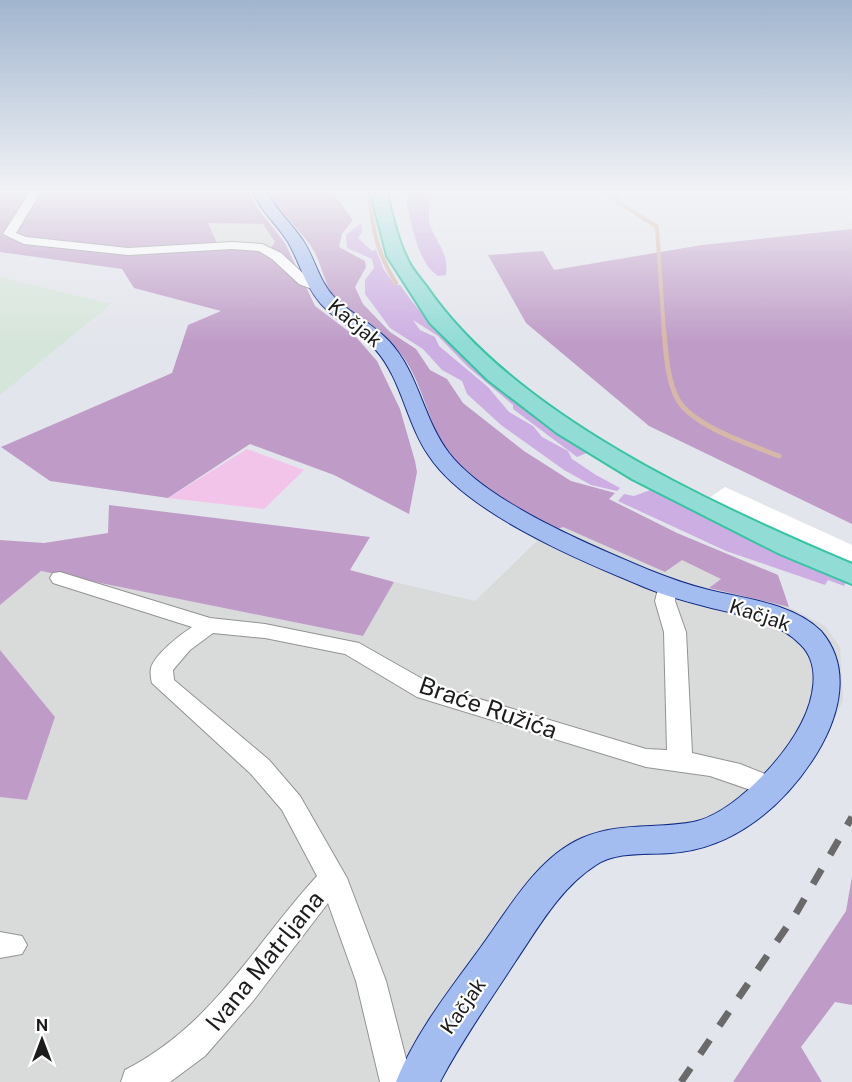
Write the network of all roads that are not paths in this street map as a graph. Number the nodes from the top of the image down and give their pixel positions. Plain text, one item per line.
1 (29, 240) edge
2 (296, 240) edge
3 (390, 240) edge
4 (410, 240) edge
5 (317, 287) junction
6 (852, 555) edge
7 (852, 575) edge
8 (60, 578) dead end
9 (667, 586) junction
10 (209, 625) junction
11 (680, 760) junction
12 (771, 787) junction
13 (333, 878) junction
14 (137, 1082) edge
15 (396, 1082) edge
16 (417, 1082) edge

1 - 5 street, Kačjak
2 - 5 main road, Kačjak
3 - 7 highway
4 - 6 highway
5 - 9 main road, Kačjak
8 - 10 street, Braće Ružića
9 - 11 street
9 - 12 main road, Kačjak
10 - 11 street, Braće Ružića
10 - 13 street
11 - 12 street, Braće Ružića
12 - 16 main road, Kačjak
13 - 14 street, Ivana Matrljana
13 - 15 street

